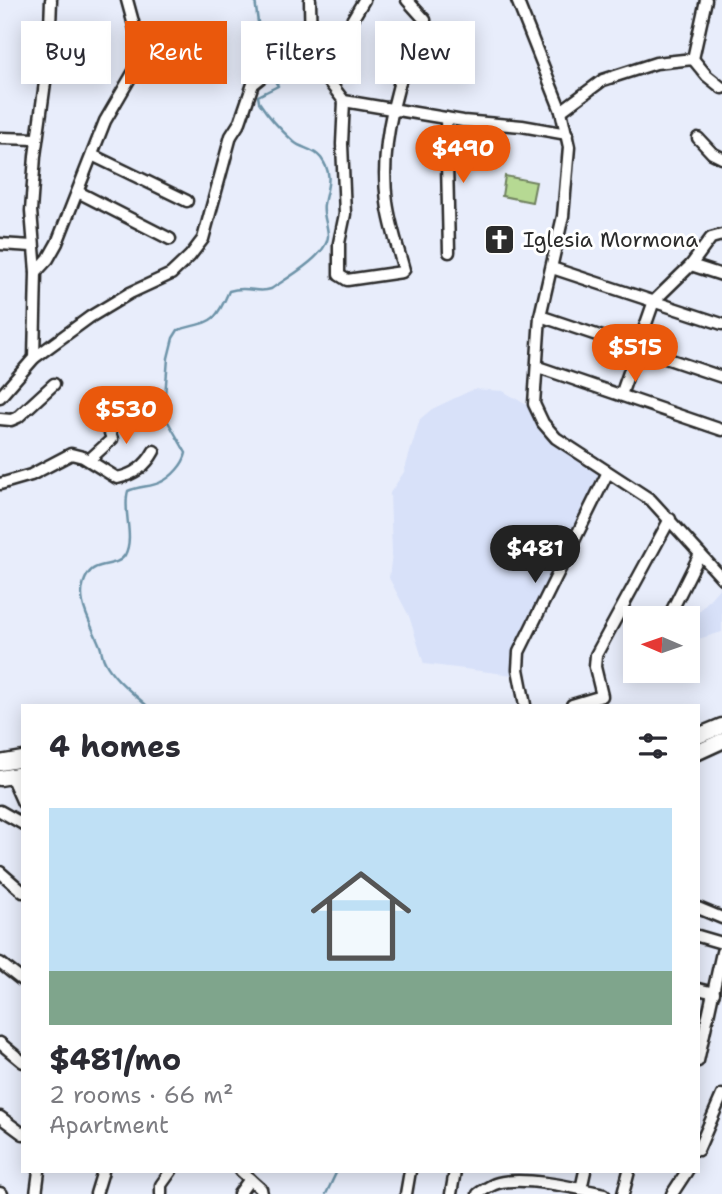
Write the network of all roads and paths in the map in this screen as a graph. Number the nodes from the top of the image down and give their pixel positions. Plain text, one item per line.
1 (51, 0) edge
2 (127, 0) edge
3 (310, 0) edge
4 (364, 0) edge
5 (407, 0) edge
6 (517, 0) edge
7 (705, 0) edge
8 (310, 21) edge
9 (352, 21) edge
10 (693, 59) junction
11 (255, 84) edge
12 (331, 84) edge
13 (722, 88) edge
14 (344, 101) junction
15 (393, 109) junction
16 (561, 110) junction
17 (446, 118) junction
18 (567, 134) junction
19 (0, 138) edge
20 (698, 138) dead end
21 (37, 139) junction
22 (92, 155) junction
23 (722, 158) edge
24 (78, 192) junction
25 (187, 201) dead end
26 (722, 235) edge
27 (170, 239) dead end
28 (0, 244) edge
29 (32, 246) junction
30 (449, 252) dead end
31 (691, 265) junction
32 (552, 268) junction
33 (36, 272) junction
34 (722, 275) edge
35 (654, 301) junction
36 (540, 316) junction
37 (722, 324) edge
38 (638, 349) junction
39 (34, 358) junction
40 (538, 367) junction
41 (722, 377) edge
42 (54, 384) dead end
43 (621, 395) junction
44 (0, 397) edge
45 (134, 406) dead end
46 (0, 419) edge
47 (722, 430) edge
48 (154, 451) dead end
49 (89, 460) junction
50 (607, 474) junction
51 (0, 484) edge
52 (670, 519) junction
53 (700, 554) junction
54 (722, 578) edge
55 (674, 606) edge
56 (525, 704) edge
57 (575, 704) edge
58 (722, 726) edge
59 (700, 735) edge
60 (722, 741) edge
61 (700, 751) edge
62 (21, 759) edge
63 (0, 763) edge
64 (11, 776) edge
65 (21, 798) edge
66 (0, 811) edge
67 (21, 822) edge
68 (0, 872) edge
69 (21, 890) edge
70 (700, 909) edge
71 (722, 918) edge
72 (700, 937) edge
73 (722, 943) edge
74 (722, 952) edge
75 (0, 962) edge
76 (21, 979) edge
77 (700, 990) edge
78 (714, 993) junction
79 (0, 1043) edge
80 (700, 1050) edge
81 (21, 1060) edge
82 (722, 1095) edge
83 (0, 1116) edge
84 (21, 1132) edge
85 (700, 1145) edge
86 (39, 1173) edge
87 (102, 1173) edge
88 (170, 1173) edge
89 (243, 1173) edge
90 (410, 1173) edge
91 (455, 1173) edge
92 (498, 1173) edge
93 (542, 1173) edge
94 (585, 1173) edge
95 (628, 1173) edge
96 (686, 1173) edge
97 (250, 1179) junction
98 (496, 1183) junction
99 (539, 1184) junction
100 (581, 1189) junction
101 (36, 1194) edge
102 (96, 1194) edge
103 (161, 1194) edge
104 (239, 1194) edge
105 (262, 1194) edge
106 (406, 1194) edge
107 (451, 1194) edge
108 (478, 1194) edge
109 (604, 1194) edge
110 (623, 1194) edge
111 (672, 1194) edge

1 - 21 street
2 - 22 street
3 - 8 street
4 - 9 street
5 - 15 street
6 - 16 street
7 - 10 street
10 - 13 street
10 - 16 street
11 - 39 street
12 - 14 street
14 - 15 street
14 - 15 street
15 - 17 street
16 - 18 street
17 - 18 street
17 - 30 street
18 - 32 street
19 - 21 street
20 - 23 street
21 - 29 street
22 - 24 street
22 - 25 street
24 - 27 street
24 - 33 street
26 - 31 street
28 - 29 street
29 - 33 street
31 - 34 street
31 - 35 street
32 - 35 street
32 - 36 street
33 - 39 street
35 - 37 street
35 - 38 street
36 - 38 street
36 - 40 street
38 - 41 street
38 - 43 street
39 - 44 street
40 - 43 street
40 - 50 street
42 - 46 street
43 - 47 street
45 - 49 street
48 - 49 street
49 - 51 street
50 - 52 street
50 - 56 street
52 - 53 street
52 - 57 street
53 - 54 street
53 - 55 street
58 - 59 highway
60 - 61 highway
62 - 63 highway
64 - 65 street
66 - 67 street
68 - 69 street
70 - 71 street
72 - 73 street
74 - 78 street
75 - 76 street
77 - 78 street
78 - 80 street
79 - 81 street
82 - 85 street
83 - 84 street
86 - 101 street
87 - 102 street
88 - 103 street
89 - 97 street
90 - 106 street
91 - 107 street
92 - 98 street
93 - 99 street
94 - 100 street
95 - 110 street
96 - 111 street
97 - 104 street
97 - 105 street
98 - 99 street
98 - 108 street
99 - 100 street
100 - 109 street

